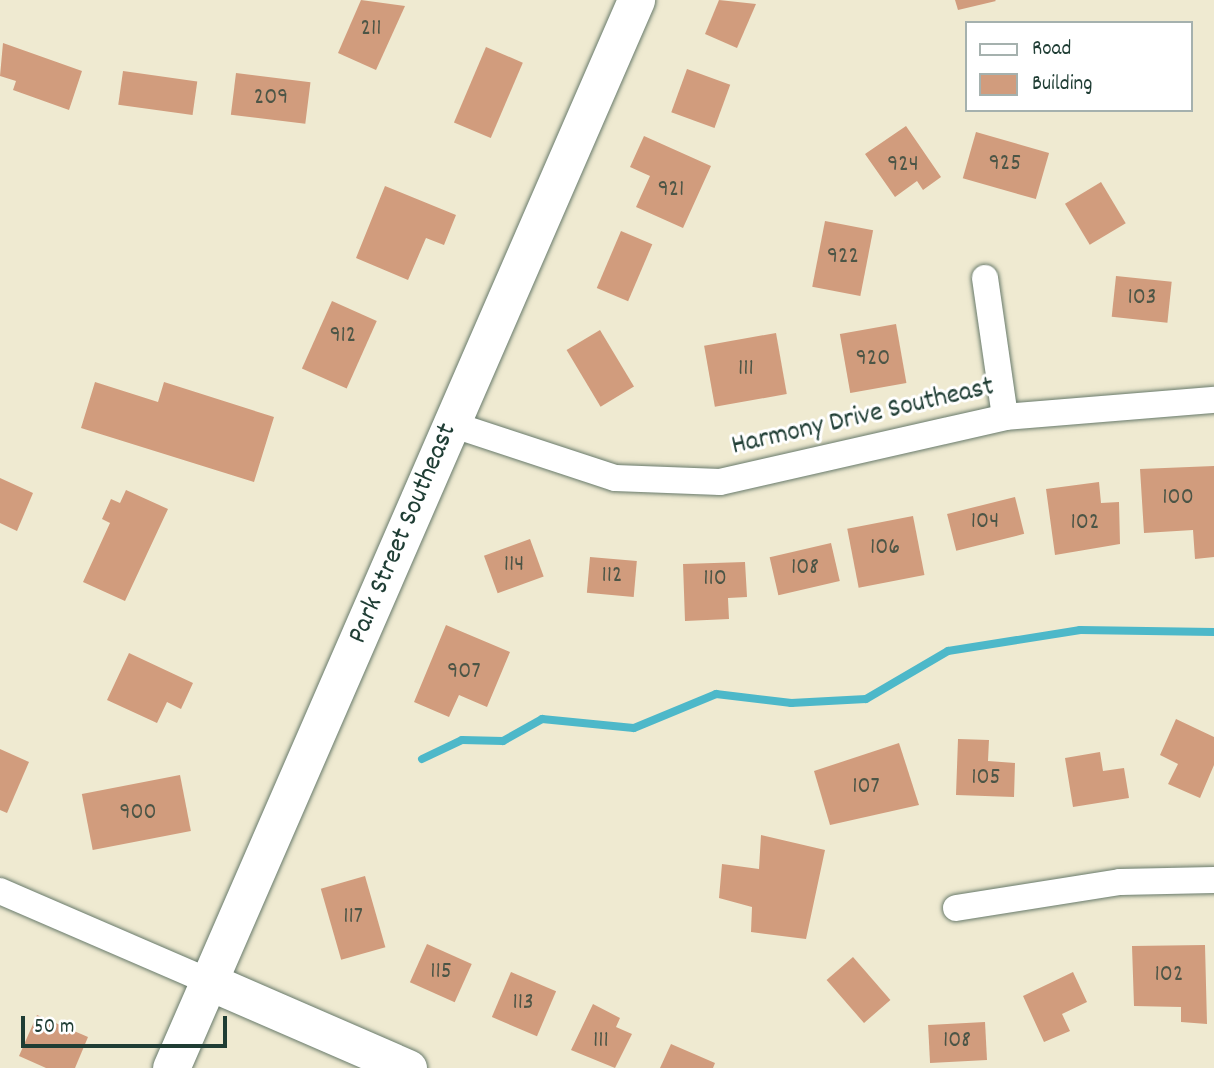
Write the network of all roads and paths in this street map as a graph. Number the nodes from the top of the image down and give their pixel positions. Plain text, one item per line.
1 (636, 0) edge
2 (985, 278) dead end
3 (1214, 400) edge
4 (1004, 417) junction
5 (451, 424) junction
6 (1214, 880) edge
7 (0, 891) edge
8 (956, 908) dead end
9 (210, 982) junction
10 (172, 1068) edge
11 (408, 1068) edge

1 - 5 main road, Park Street Southeast
2 - 4 street
3 - 4 street, Harmony Drive Southeast
4 - 5 street, Harmony Drive Southeast
5 - 9 main road, Park Street Southeast
6 - 8 street
7 - 9 street
9 - 10 main road, Park Street Southeast
9 - 11 main road

